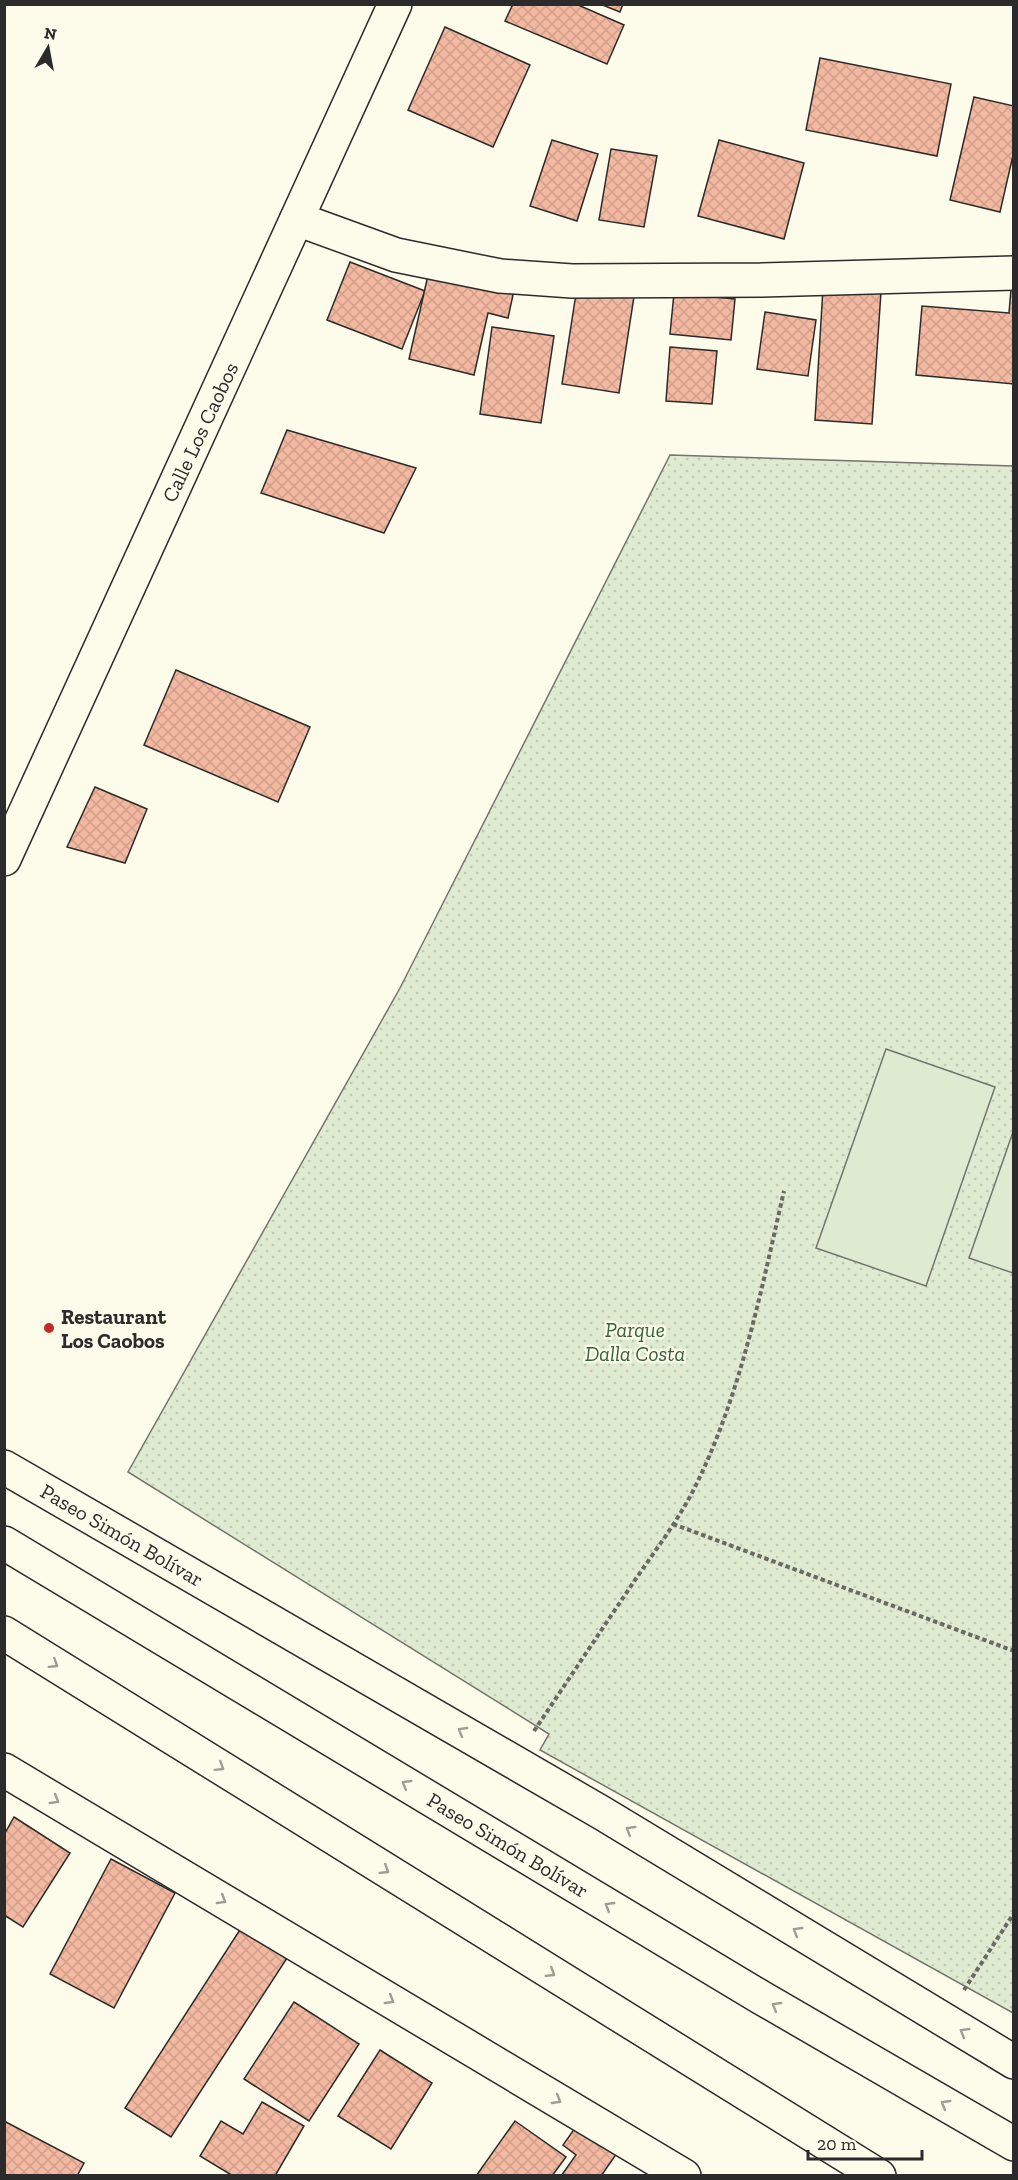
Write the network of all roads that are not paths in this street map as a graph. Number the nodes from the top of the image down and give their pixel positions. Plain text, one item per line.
1 (395, 4) edge
2 (297, 219) junction
3 (1014, 273) edge
4 (4, 859) edge
5 (4, 1467) edge
6 (4, 1543) edge
7 (4, 1633) edge
8 (4, 1770) edge
9 (1014, 2062) edge
10 (1014, 2144) edge
11 (684, 2175) edge
12 (879, 2175) edge

1 - 2 street, Calle Los Caobos
2 - 3 street
2 - 4 street, Calle Los Caobos
9 -> 5 street, Paseo Simón Bolívar
10 -> 6 street, Paseo Simón Bolívar
7 -> 12 street
8 -> 11 street

